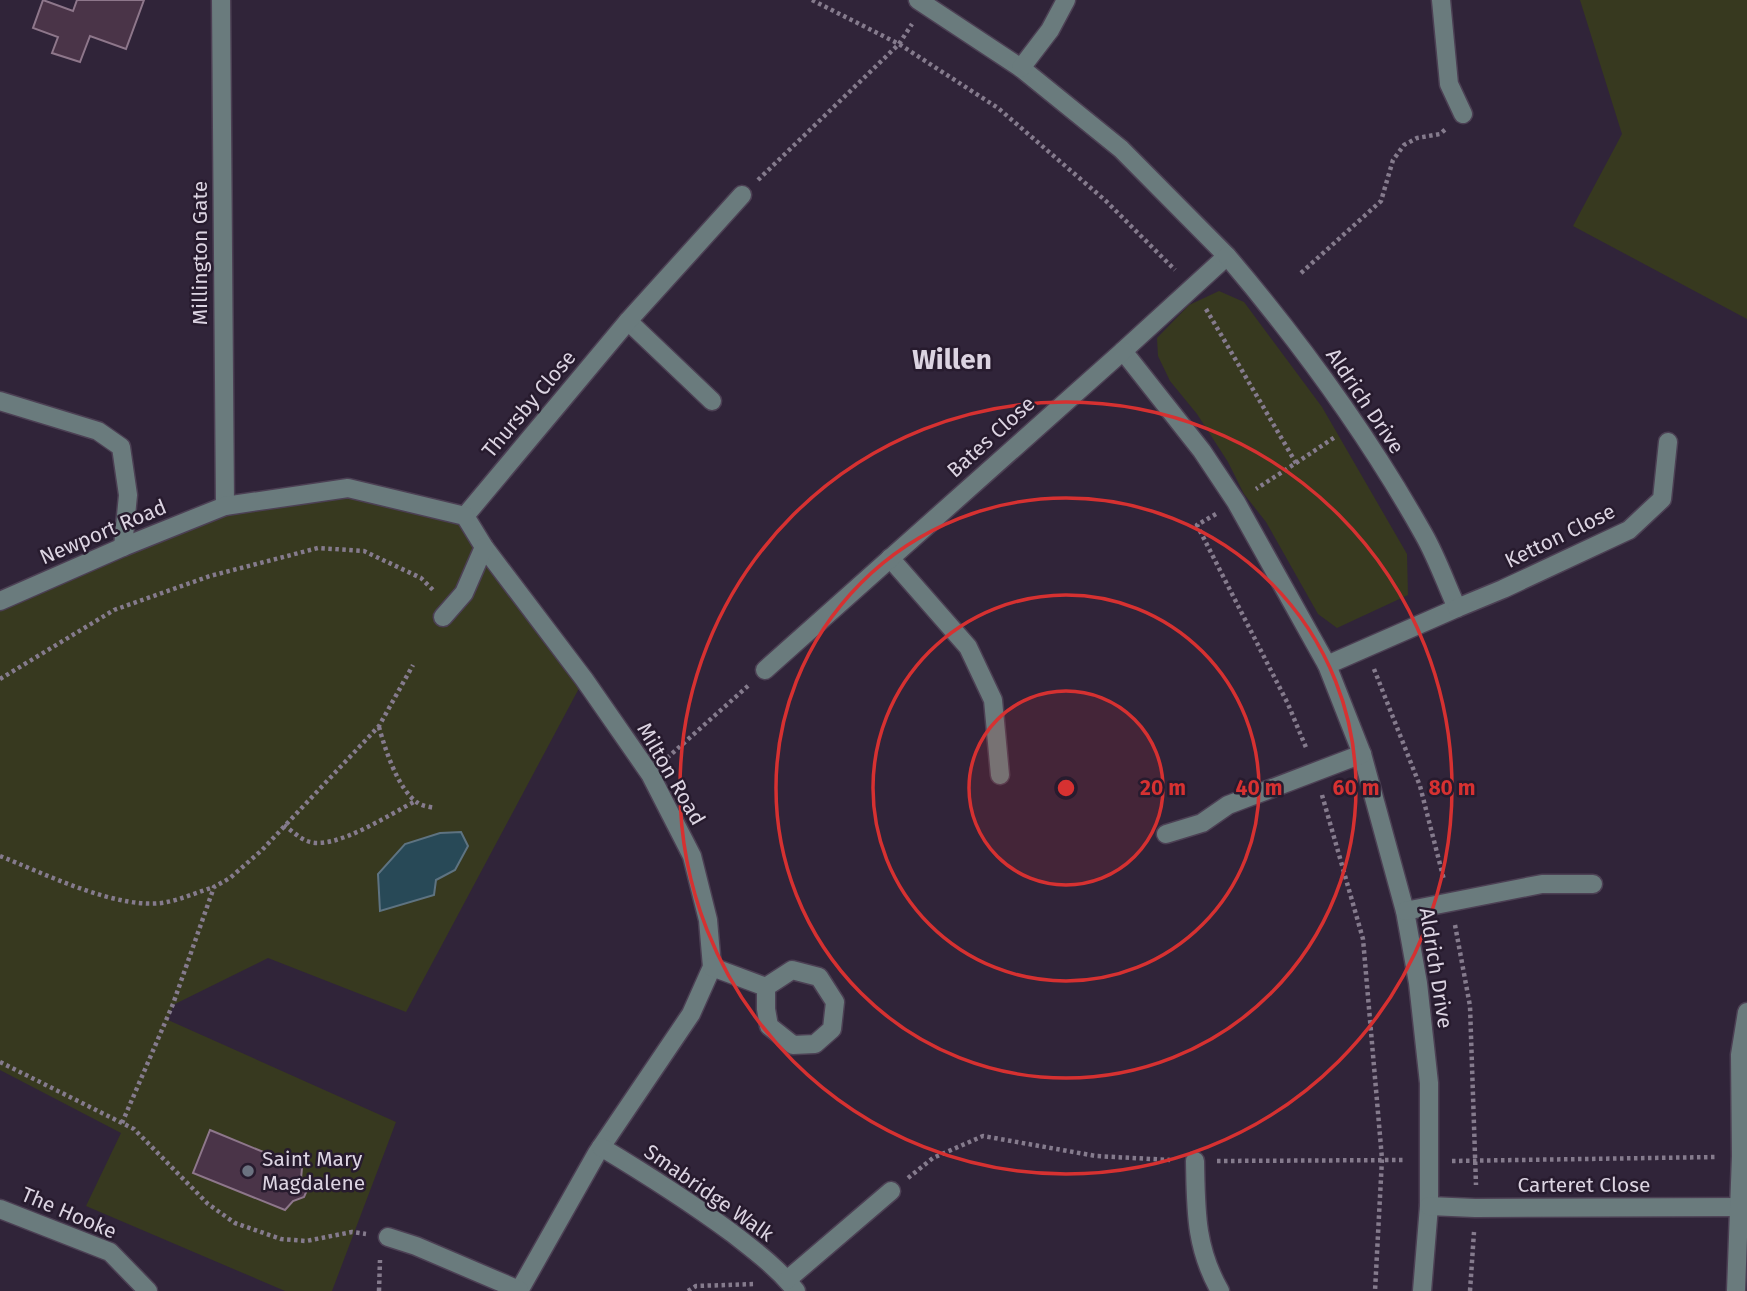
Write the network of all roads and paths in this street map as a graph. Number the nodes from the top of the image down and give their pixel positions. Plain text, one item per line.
1 (221, 0) edge
2 (812, 0) edge
3 (1066, 0) edge
4 (1441, 0) edge
5 (921, 2) edge
6 (899, 44) junction
7 (1021, 68) junction
8 (1463, 114) joint
9 (742, 195) joint
10 (1227, 256) junction
11 (1301, 273) dead end
12 (1193, 287) junction
13 (628, 321) junction
14 (1123, 351) junction
15 (0, 401) edge
16 (712, 401) dead end
17 (1356, 422) junction
18 (1668, 442) dead end
19 (1296, 463) junction
20 (1236, 502) junction
21 (225, 506) junction
22 (465, 516) junction
23 (123, 547) junction
24 (484, 547) junction
25 (890, 558) junction
26 (464, 593) junction
27 (0, 601) edge
28 (1457, 608) junction
29 (443, 617) dead end
30 (1366, 649) junction
31 (1326, 665) junction
32 (413, 666) dead end
33 (765, 670) joint
34 (0, 679) edge
35 (379, 726) junction
36 (1362, 754) junction
37 (1315, 771) junction
38 (650, 774) junction
39 (1000, 775) dead end
40 (416, 801) junction
41 (435, 808) dead end
42 (284, 825) junction
43 (1166, 834) dead end
44 (0, 856) edge
45 (1593, 884) dead end
46 (214, 887) junction
47 (1451, 902) junction
48 (1405, 911) junction
49 (712, 967) junction
50 (766, 987) junction
51 (1747, 1012) edge
52 (0, 1062) edge
53 (122, 1123) junction
54 (601, 1147) junction
55 (1741, 1156) junction
56 (1382, 1160) junction
57 (1430, 1160) junction
58 (1195, 1161) junction
59 (1477, 1161) junction
60 (891, 1191) joint
61 (1429, 1206) junction
62 (1475, 1208) junction
63 (1744, 1208) edge
64 (0, 1209) edge
65 (388, 1237) joint
66 (792, 1285) edge
67 (148, 1291) edge
68 (518, 1291) edge
69 (688, 1291) edge
70 (1220, 1291) edge
71 (1375, 1291) edge
72 (1422, 1291) edge
73 (1470, 1291) edge
74 (1736, 1291) edge

1 - 21 street, Millington Gate
2 - 6 path
3 - 7 street
4 - 8 street
5 - 6 path
5 - 7 street, Aldrich Drive
6 - 9 path
6 - 12 path
7 - 10 street, Aldrich Drive
8 - 11 path
9 - 13 street, Thursby Close
10 - 12 street
10 - 17 street, Aldrich Drive
12 - 14 street
12 - 19 path
13 - 16 street
13 - 22 street, Thursby Close
14 - 20 street, Aldrich Drive
14 - 25 street, Bates Close
15 - 23 street
17 - 19 path
17 - 28 street, Aldrich Drive
18 - 28 street, Ketton Close
19 - 20 path
20 - 31 street, Aldrich Drive
20 - 37 path
21 - 22 street
21 - 23 street, Newport Road
22 - 24 street, Milton Road
23 - 27 street, Newport Road
24 - 26 street
24 - 38 street, Milton Road
25 - 33 street, Bates Close
25 - 39 street
26 - 29 street
26 - 34 path
28 - 30 street
30 - 31 street
30 - 47 path
31 - 36 street, Aldrich Drive
32 - 35 path
33 - 38 path
35 - 40 path
35 - 42 path
36 - 37 street
36 - 48 street, Aldrich Drive
37 - 43 street
37 - 56 path
38 - 49 street, Milton Road
40 - 41 path
40 - 42 path
42 - 46 path
44 - 46 path
45 - 47 street
46 - 53 path
47 - 48 street
47 - 59 path
48 - 57 street, Aldrich Drive
49 - 50 street
49 - 54 street, Milton Road
50 - 50 street
51 - 55 street
52 - 53 path
53 - 65 path
54 - 66 street, Smabridge Walk
54 - 68 street, Milton Road
55 - 59 path
55 - 63 street
56 - 57 path
56 - 58 path
56 - 71 path
57 - 59 path
57 - 61 street, Aldrich Drive
58 - 60 path
58 - 70 street
59 - 62 path
60 - 66 street
61 - 62 street, Carteret Close
61 - 72 street, Aldrich Drive
62 - 63 street, Carteret Close
62 - 73 path
63 - 74 street
64 - 67 street, The Hooke
65 - 68 street
66 - 69 path

